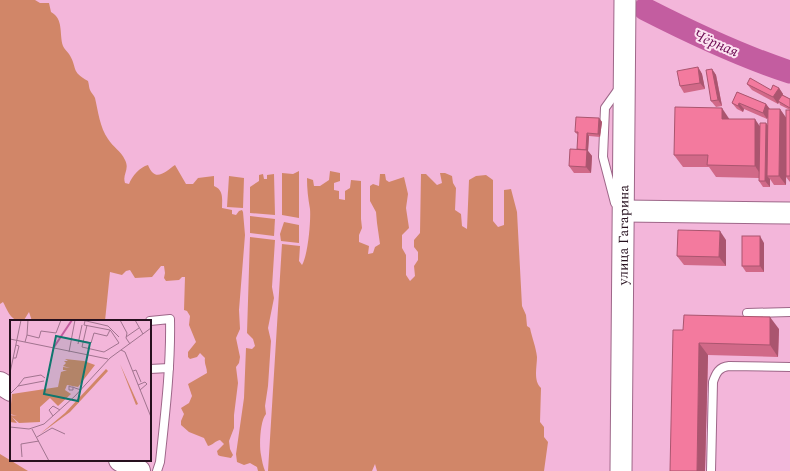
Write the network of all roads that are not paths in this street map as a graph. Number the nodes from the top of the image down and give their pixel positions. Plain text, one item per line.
1 (625, 0) edge
2 (625, 80) junction
3 (624, 211) junction
4 (790, 213) edge
5 (624, 232) junction
6 (790, 312) edge
7 (747, 313) dead end
8 (151, 321) edge
9 (790, 367) edge
10 (169, 368) junction
11 (151, 369) edge
12 (0, 383) edge
13 (10, 389) edge
14 (122, 461) edge
15 (139, 471) edge
16 (157, 471) edge
17 (621, 471) edge
18 (711, 471) edge

1 - 2 street, улица Гагарина
2 - 3 street, улица Гагарина
2 - 5 lane
3 - 4 street
3 - 5 street, улица Гагарина
5 - 17 street, улица Гагарина
6 - 7 lane
8 - 10 lane
9 - 18 lane
10 - 11 lane
10 - 16 lane
12 - 13 main road
14 - 15 main road

